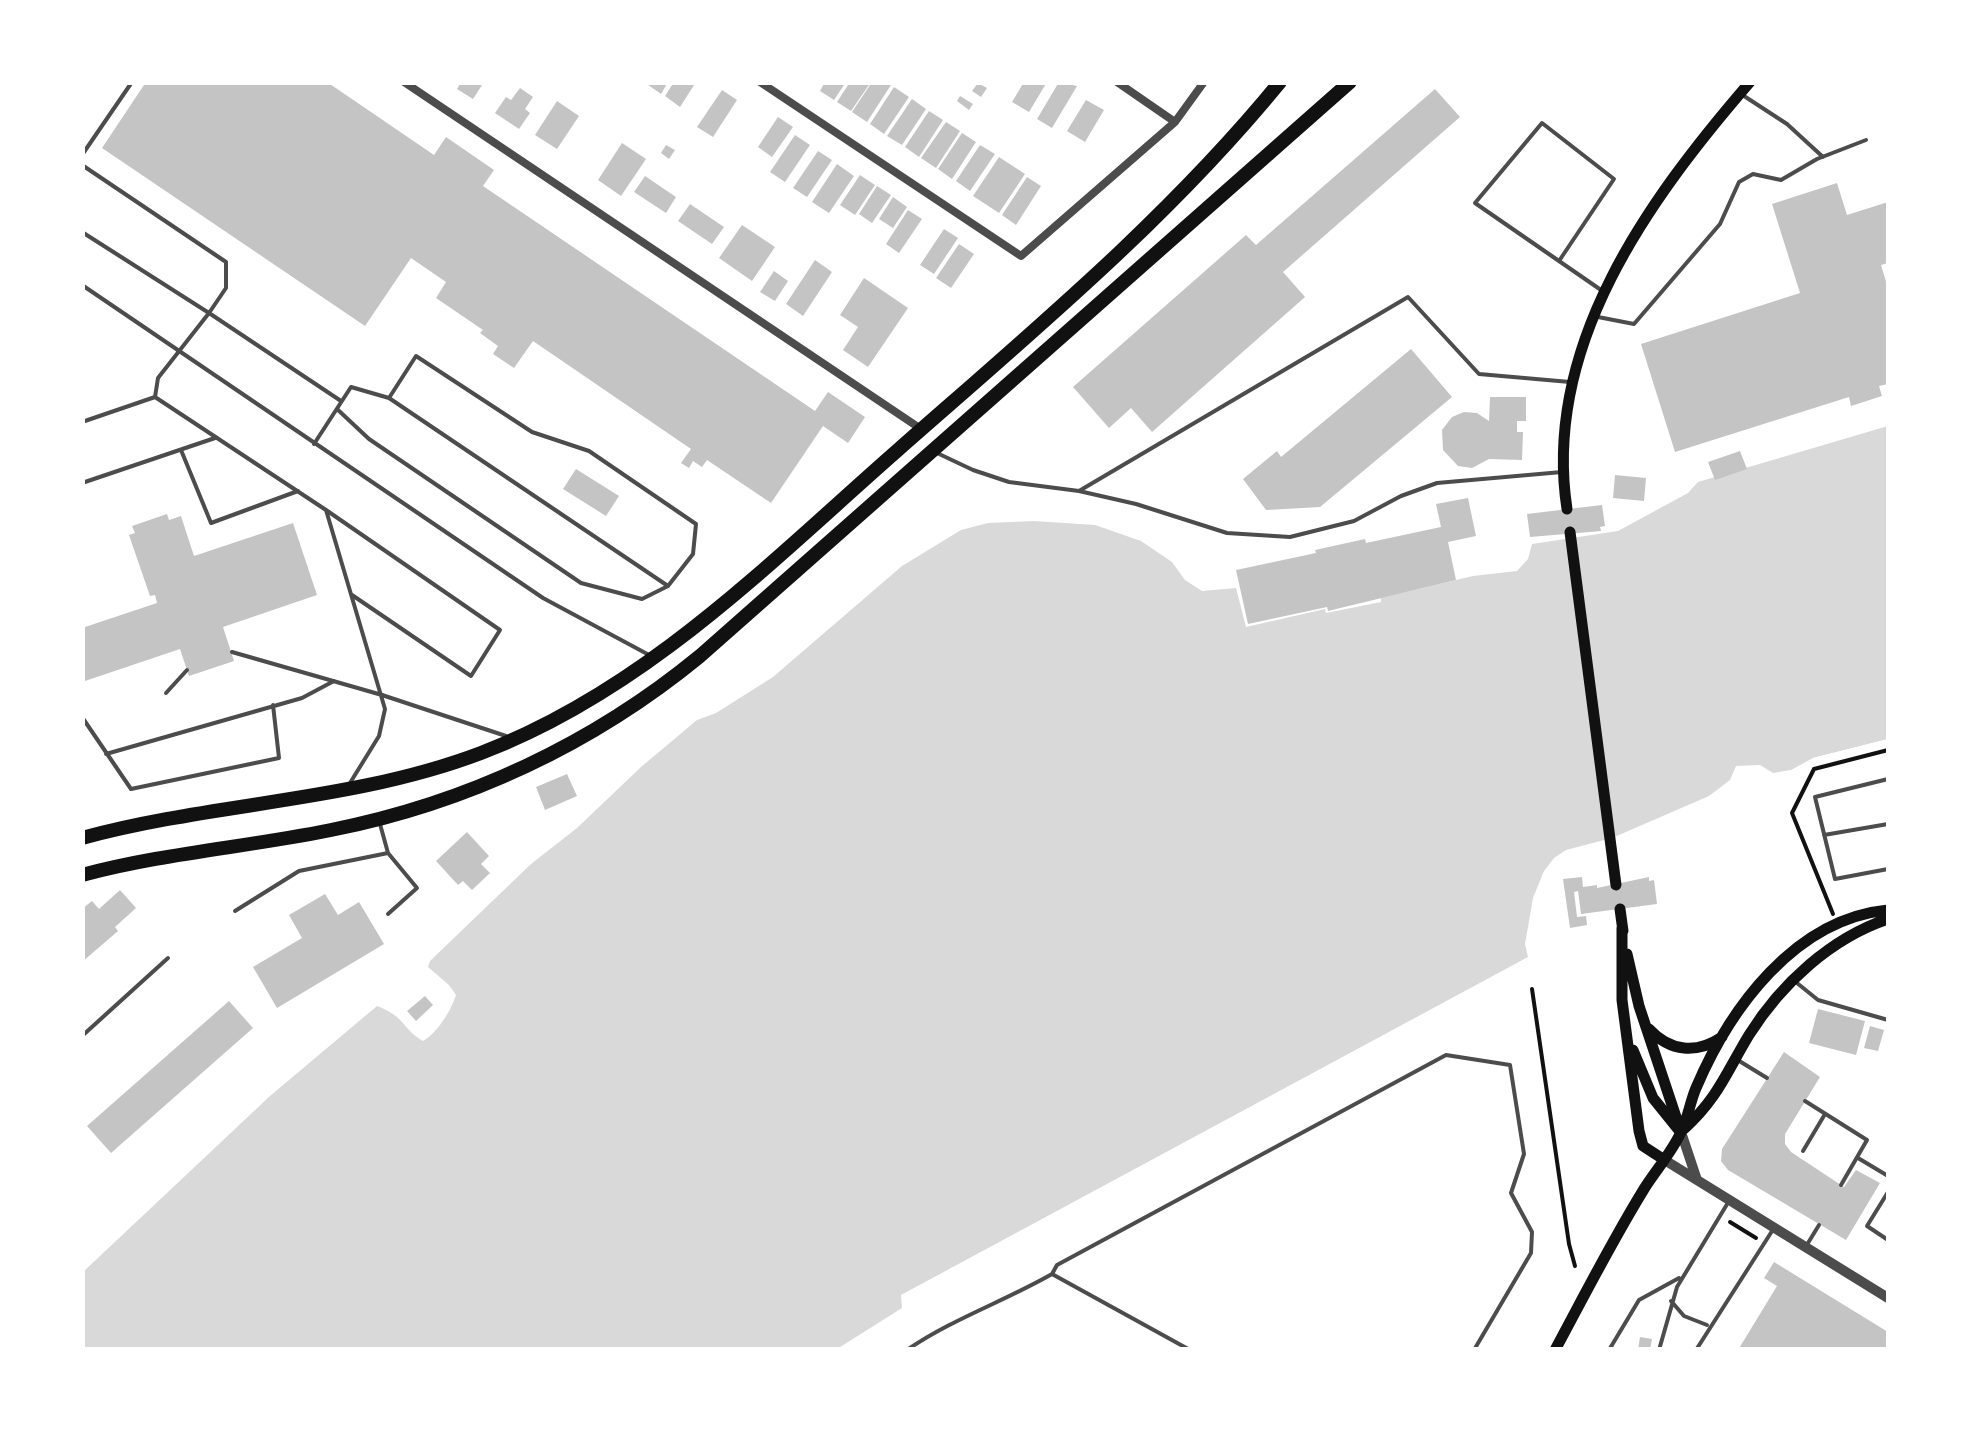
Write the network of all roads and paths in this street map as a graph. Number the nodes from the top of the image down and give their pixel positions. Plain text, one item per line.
1 (132, 82) edge
2 (404, 82) edge
3 (760, 82) edge
4 (1117, 82) edge
5 (1204, 82) edge
6 (1280, 82) edge
7 (1350, 82) edge
8 (1750, 82) edge
9 (1741, 93) junction
10 (1175, 122) junction
11 (1866, 140) dead end
12 (82, 155) edge
13 (1823, 157) junction
14 (82, 165) edge
15 (82, 232) edge
16 (1559, 261) junction
17 (82, 285) edge
18 (1604, 293) junction
19 (209, 313) junction
20 (1593, 316) junction
21 (178, 349) junction
22 (1570, 382) junction
23 (155, 397) junction
24 (389, 398) junction
25 (341, 402) junction
26 (337, 408) junction
27 (82, 422) edge
28 (921, 429) junction
29 (217, 438) junction
30 (314, 444) junction
31 (181, 450) junction
32 (933, 451) junction
33 (1562, 472) junction
34 (82, 484) edge
35 (298, 491) junction
36 (1079, 491) junction
37 (1567, 509) dead end
38 (326, 510) junction
39 (1570, 532) dead end
40 (668, 586) junction
41 (352, 595) junction
42 (232, 652) dead end
43 (655, 658) junction
44 (188, 670) dead end
45 (334, 682) junction
46 (166, 694) dead end
47 (382, 695) junction
48 (273, 705) junction
49 (82, 718) edge
50 (515, 739) junction
51 (106, 754) junction
52 (1888, 779) edge
53 (344, 792) junction
54 (378, 820) junction
55 (1888, 824) edge
56 (1824, 835) junction
57 (82, 838) edge
58 (388, 854) junction
59 (1888, 868) edge
60 (82, 874) edge
61 (1616, 885) dead end
62 (1620, 909) dead end
63 (1888, 910) edge
64 (234, 911) dead end
65 (388, 914) dead end
66 (1888, 919) edge
67 (1622, 928) junction
68 (168, 958) dead end
69 (1794, 979) junction
70 (1532, 989) dead end
71 (1624, 1017) junction
72 (1888, 1020) edge
73 (1645, 1023) junction
74 (1725, 1035) junction
75 (82, 1036) edge
76 (1736, 1059) junction
77 (1767, 1078) dead end
78 (1805, 1102) dead end
79 (1825, 1114) junction
80 (1681, 1132) junction
81 (1803, 1151) dead end
82 (1857, 1157) junction
83 (1663, 1160) junction
84 (1888, 1176) edge
85 (1697, 1181) junction
86 (1840, 1185) dead end
87 (1888, 1192) edge
88 (1729, 1200) junction
89 (1730, 1222) dead end
90 (1819, 1224) dead end
91 (1774, 1228) junction
92 (1756, 1238) dead end
93 (1888, 1240) edge
94 (1806, 1248) junction
95 (1575, 1266) dead end
96 (1052, 1274) junction
97 (1684, 1276) junction
98 (1888, 1298) edge
99 (1671, 1301) junction
100 (1709, 1326) junction
101 (907, 1350) edge
102 (1190, 1350) edge
103 (1474, 1350) edge
104 (1554, 1350) edge
105 (1609, 1350) edge
106 (1659, 1350) edge
107 (1696, 1350) edge

1 - 12 lane
2 - 28 street
3 - 10 street
4 - 10 street
5 - 10 street
6 - 28 highway
7 - 32 highway
8 - 9 main road
9 - 13 lane
9 - 18 main road
11 - 13 lane
13 - 20 lane
14 - 19 lane
15 - 19 lane
16 - 16 lane
16 - 18 lane
17 - 21 lane
18 - 20 main road
19 - 21 lane
19 - 25 lane
20 - 22 main road
21 - 23 lane
21 - 30 lane
22 - 33 main road
22 - 36 lane
23 - 27 lane
23 - 29 lane
24 - 25 lane
24 - 40 lane
24 - 40 lane
25 - 26 lane
26 - 30 lane
26 - 40 lane
28 - 43 highway
29 - 31 lane
29 - 35 lane
30 - 43 lane
31 - 34 lane
31 - 35 lane
32 - 36 lane
32 - 54 highway
33 - 36 lane
33 - 37 main road
35 - 38 lane
38 - 41 lane
38 - 41 lane
39 - 61 main road
41 - 47 lane
42 - 45 lane
43 - 50 highway
44 - 46 lane
45 - 47 lane
45 - 48 lane
47 - 50 lane
47 - 53 lane
48 - 51 lane
48 - 51 lane
49 - 51 lane
50 - 53 highway
52 - 56 lane
53 - 57 highway
54 - 58 lane
54 - 60 highway
55 - 56 lane
56 - 59 lane
58 - 64 lane
58 - 65 lane
62 - 67 main road
63 - 74 main road
66 - 69 main road
67 - 71 main road
67 - 73 main road
68 - 75 lane
69 - 72 lane
69 - 76 main road
70 - 95 path
71 - 80 main road
71 - 83 main road
73 - 74 main road
73 - 80 main road
74 - 80 main road
76 - 77 lane
76 - 80 main road
78 - 79 lane
79 - 81 lane
79 - 82 lane
80 - 83 main road
80 - 85 street
82 - 84 lane
82 - 86 lane
83 - 85 street
83 - 104 main road
85 - 88 street
87 - 93 lane
88 - 91 street
88 - 97 lane
89 - 92 path
90 - 94 lane
91 - 94 street
91 - 100 lane
94 - 98 street
96 - 101 lane
96 - 102 lane
96 - 103 lane
97 - 99 lane
97 - 105 lane
99 - 100 lane
99 - 106 lane
100 - 107 lane

